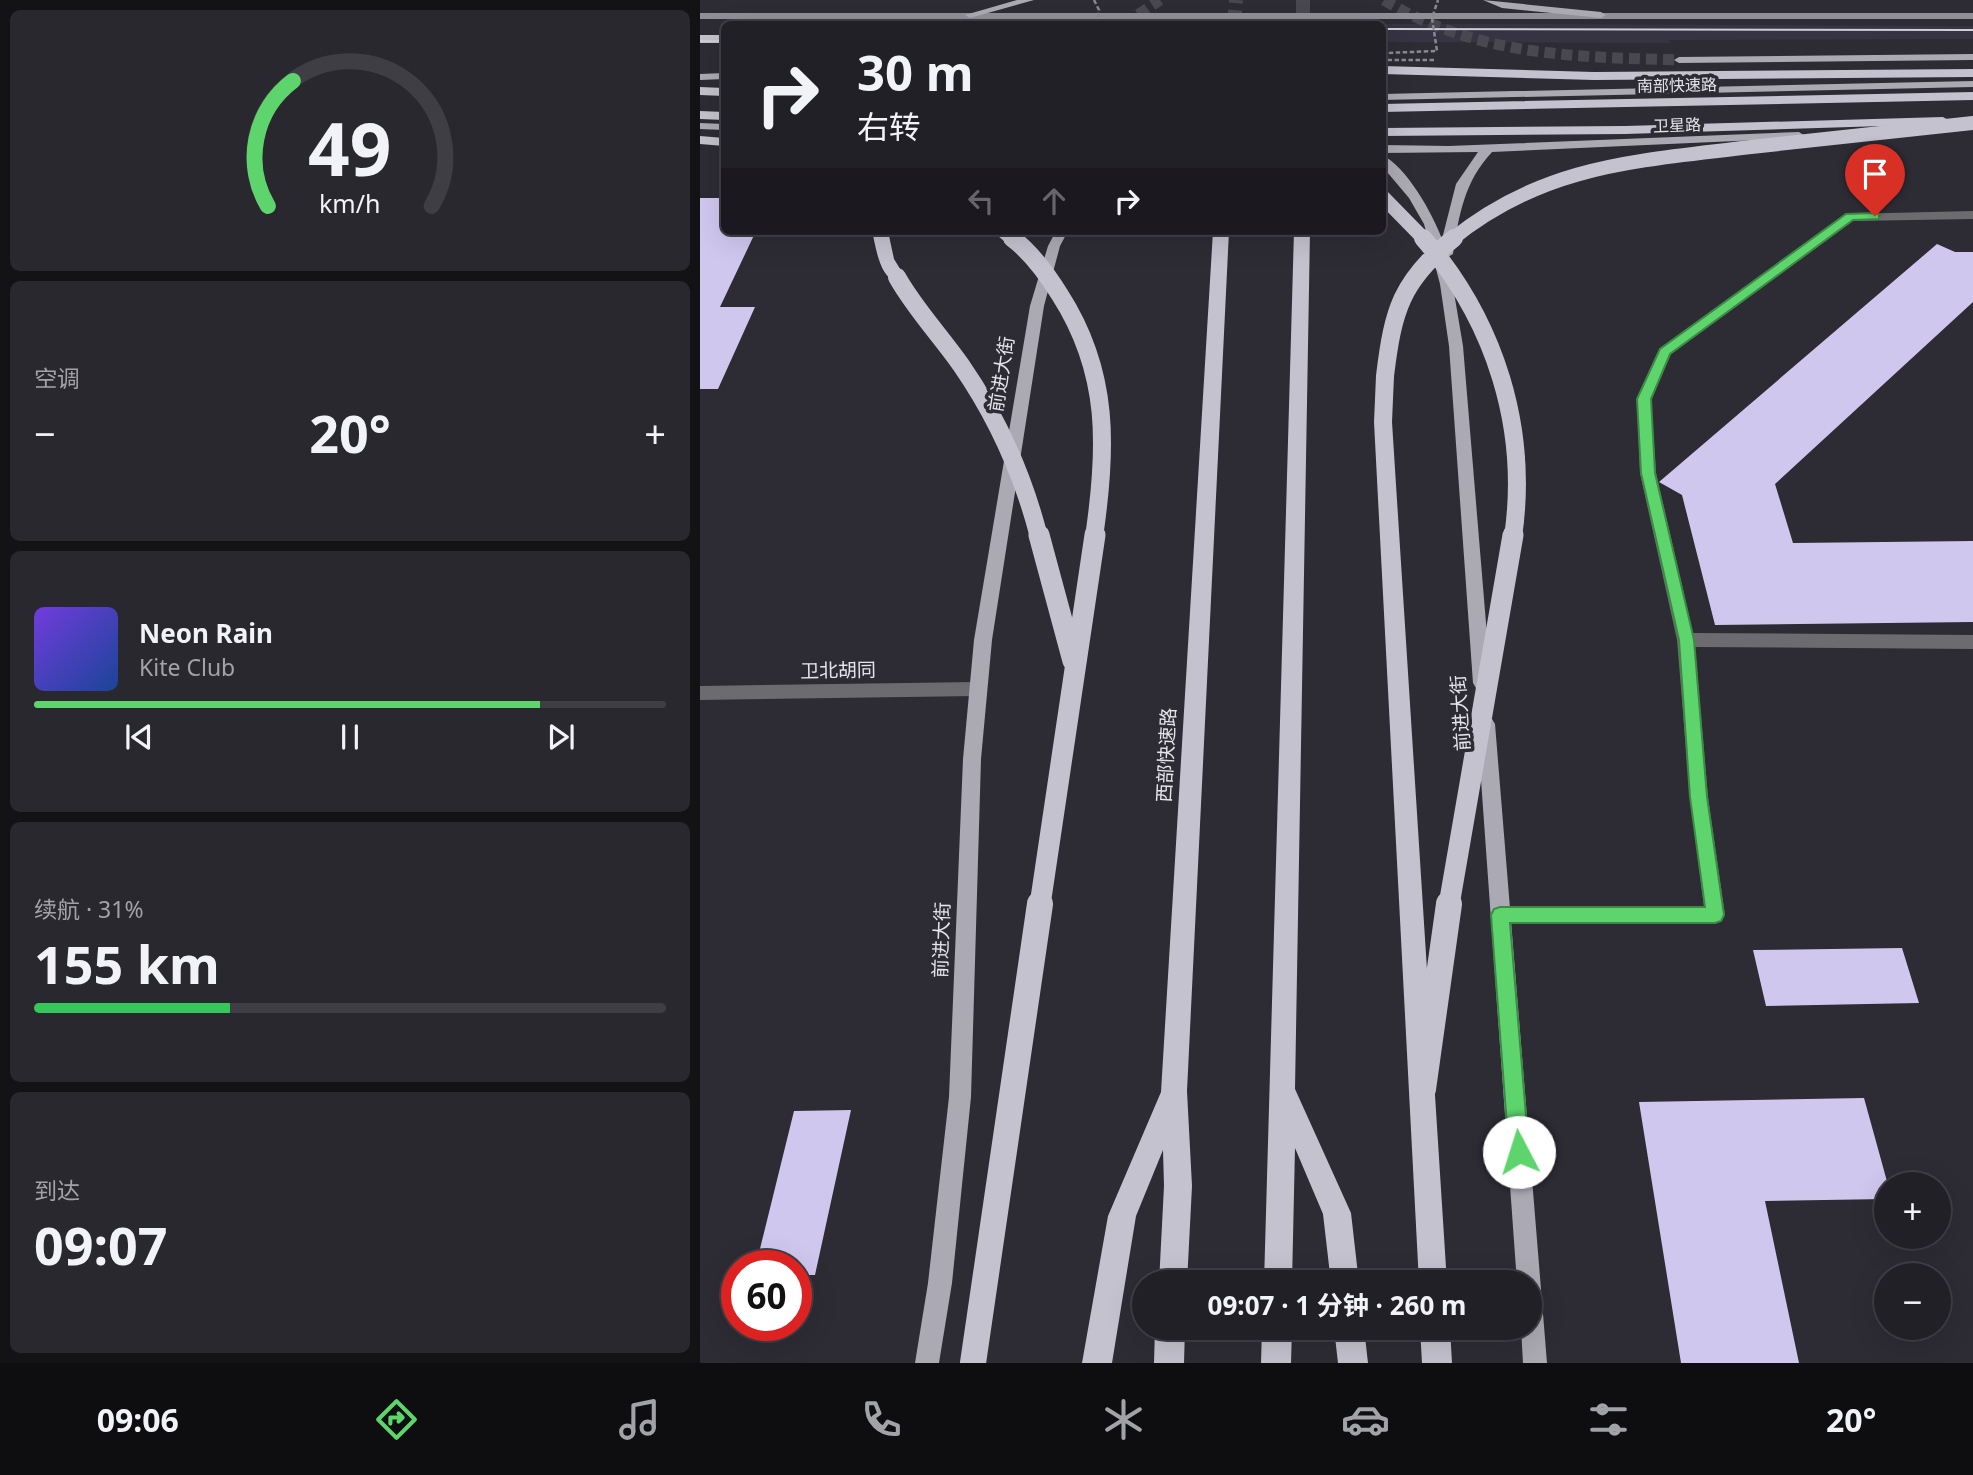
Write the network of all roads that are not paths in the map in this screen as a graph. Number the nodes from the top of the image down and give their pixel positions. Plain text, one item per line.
1 (1029, 0) edge
2 (1488, 0) edge
3 (970, 15) junction
4 (1601, 15) junction
5 (700, 16) edge
6 (1973, 16) edge
7 (700, 39) edge
8 (721, 39) edge
9 (1973, 57) edge
10 (1679, 60) tunnel mouth
11 (1386, 70) edge
12 (1973, 74) edge
13 (721, 76) edge
14 (700, 77) edge
15 (1973, 84) edge
16 (700, 90) edge
17 (721, 91) edge
18 (1973, 96) edge
19 (1386, 97) edge
20 (1386, 108) edge
21 (700, 115) edge
22 (721, 116) edge
23 (1973, 122) edge
24 (700, 126) edge
25 (721, 127) edge
26 (1973, 130) edge
27 (1386, 132) edge
28 (700, 140) edge
29 (721, 142) edge
30 (1489, 148) junction
31 (1386, 149) edge
32 (1386, 162) edge
33 (1386, 200) edge
34 (1973, 215) edge
35 (881, 235) edge
36 (1007, 235) edge
37 (1221, 235) edge
38 (1301, 235) edge
39 (1056, 236) edge
40 (1443, 271) junction
41 (1686, 640) junction
42 (1973, 642) edge
43 (1076, 673) junction
44 (977, 689) junction
45 (700, 693) edge
46 (1500, 915) junction
47 (1282, 1088) junction
48 (1423, 1089) junction
49 (1174, 1091) junction
50 (1174, 1270) edge
51 (1278, 1270) edge
52 (1344, 1270) edge
53 (1432, 1270) edge
54 (1528, 1270) edge
55 (1170, 1340) edge
56 (1277, 1340) edge
57 (1350, 1340) edge
58 (1436, 1340) edge
59 (1533, 1340) edge
60 (927, 1363) edge
61 (973, 1363) edge
62 (1097, 1363) edge
63 (1169, 1363) edge
64 (1276, 1363) edge
65 (1353, 1363) edge
66 (1437, 1363) edge
67 (1535, 1363) edge

1 - 3 main road
2 - 4 main road
3 - 4 main road
3 - 5 main road
4 - 6 main road
7 - 8 highway
9 - 10 main road
11 - 12 highway
13 - 14 main road
15 - 19 main road, 卫星路
16 - 17 highway
18 - 20 highway, 南部快速路
21 - 22 highway
23 - 27 highway, bridge
23 - 48 highway, bridge
24 - 25 main road
26 - 30 main road, 卫星路
28 - 29 highway
30 - 31 main road, 卫星路
30 - 40 main road
32 - 40 main road, 前进大街
33 - 48 highway, bridge
34 - 41 street
35 - 43 highway, bridge
36 - 43 highway, bridge
37 - 49 highway, 西部快速路
38 - 47 highway
39 - 44 main road, 前进大街
40 - 46 main road, 前进大街
41 - 42 street
41 - 46 street
43 - 61 highway, bridge
44 - 45 street, 卫北胡同
44 - 60 main road, 前进大街
46 - 54 main road, 前进大街
47 - 51 highway
47 - 52 highway
48 - 53 highway
49 - 50 highway, 西部快速路
49 - 62 highway
55 - 63 highway
56 - 64 highway
57 - 65 highway
58 - 66 highway
59 - 67 main road

